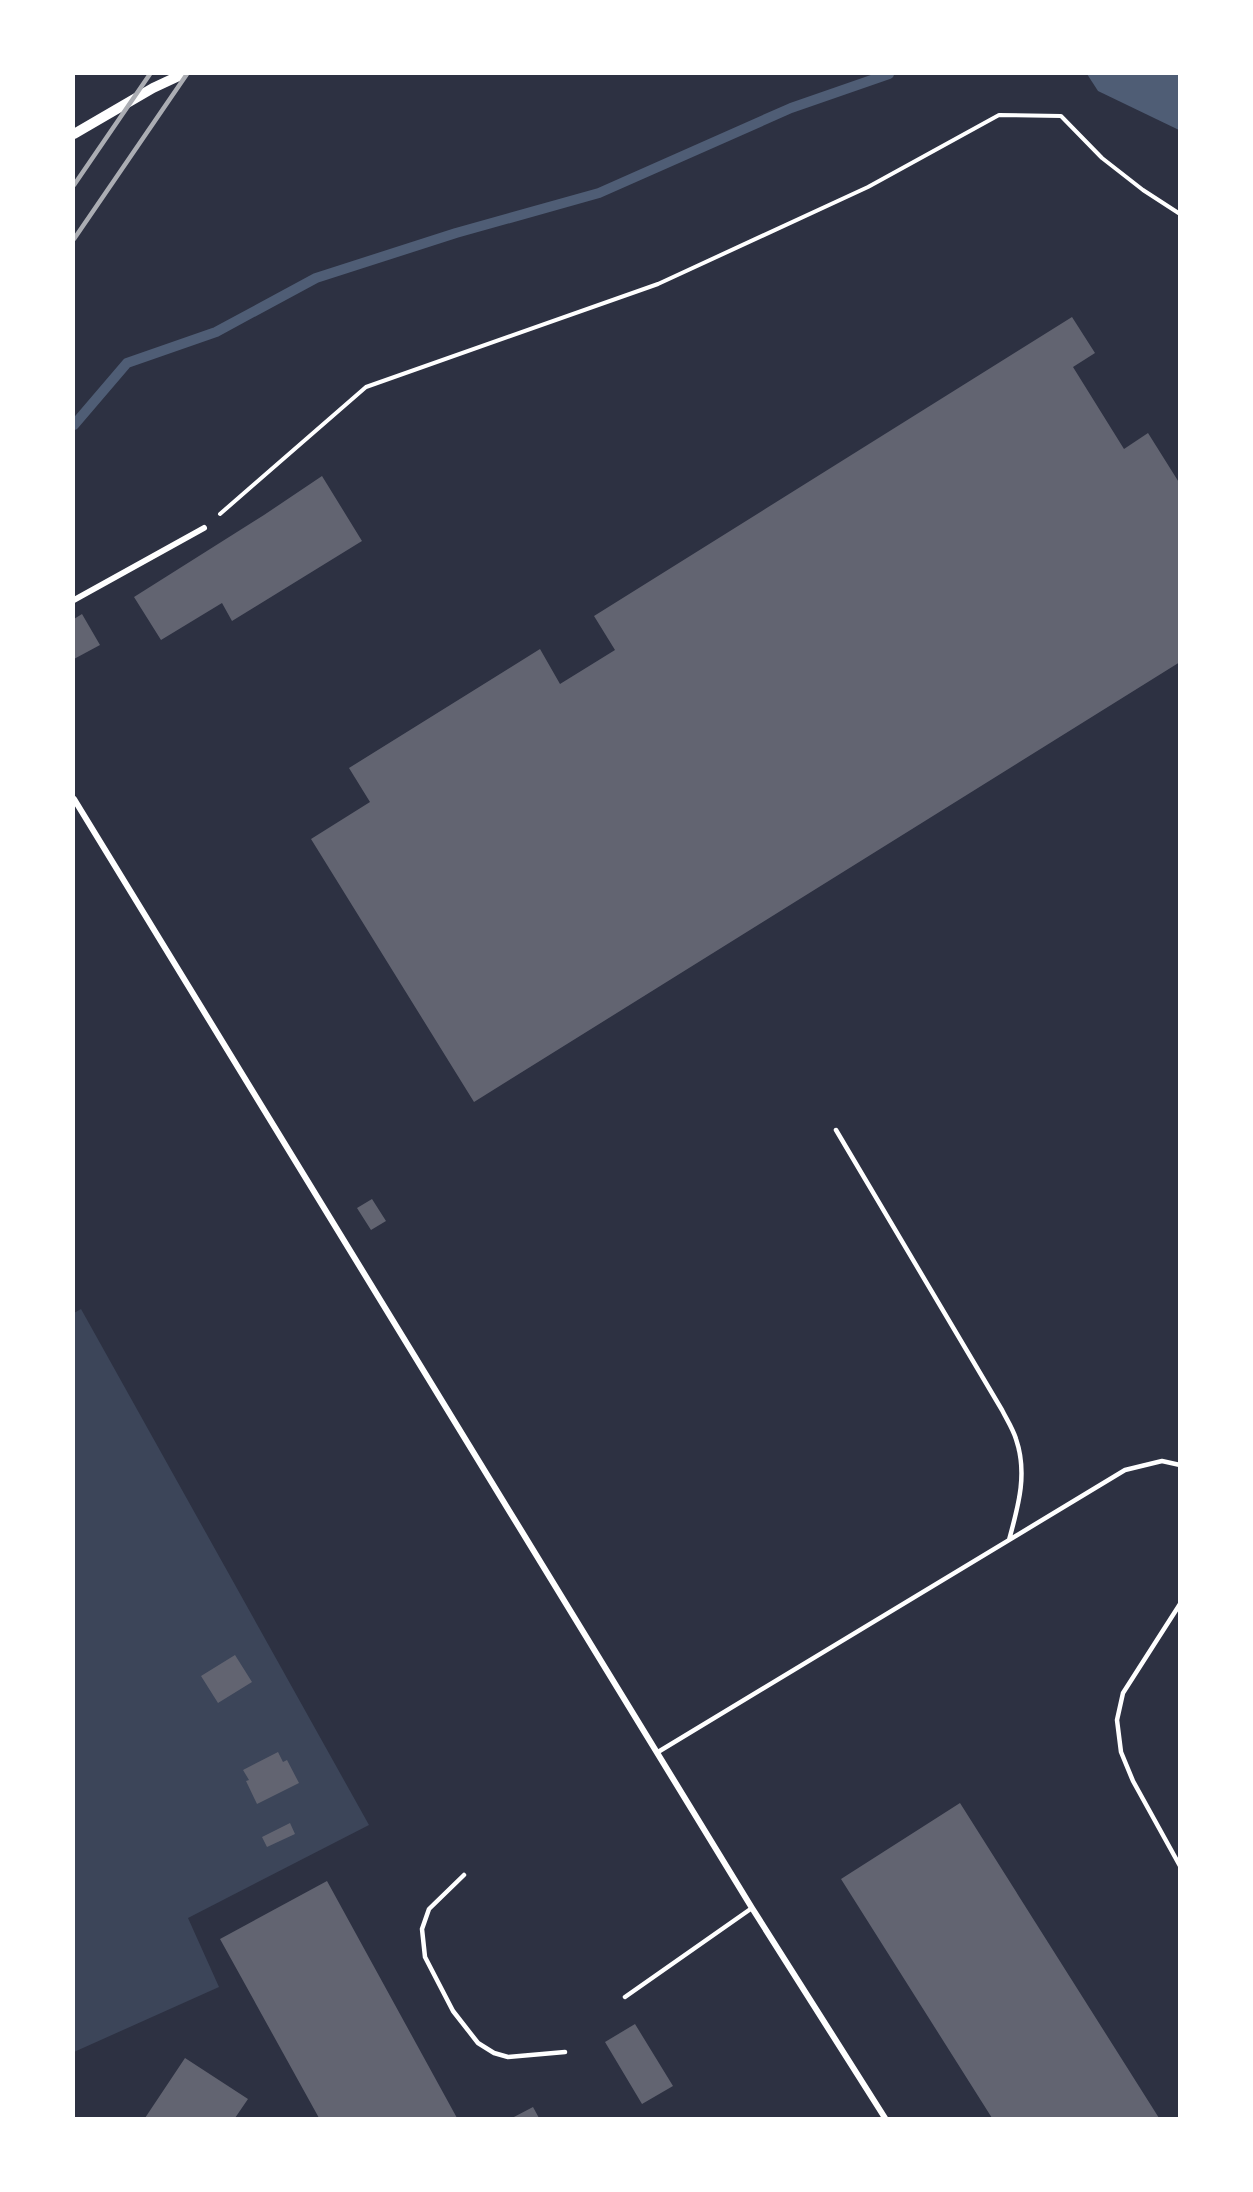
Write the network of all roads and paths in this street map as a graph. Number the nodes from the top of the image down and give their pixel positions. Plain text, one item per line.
1 (183, 74) edge
2 (74, 134) edge
3 (1179, 214) edge
4 (204, 528) joint
5 (74, 600) edge
6 (74, 799) edge
7 (836, 1130) dead end
8 (1179, 1465) edge
9 (1009, 1540) junction
10 (1179, 1604) edge
11 (658, 1752) junction
12 (1179, 1866) edge
13 (464, 1875) dead end
14 (752, 1908) junction
15 (625, 1997) dead end
16 (565, 2052) dead end
17 (885, 2118) edge

1 - 2 street
3 - 4 path
4 - 5 street
6 - 11 street
7 - 9 lane
8 - 9 lane
9 - 11 lane
10 - 12 lane
11 - 14 street
13 - 16 lane
14 - 15 lane
14 - 17 street

